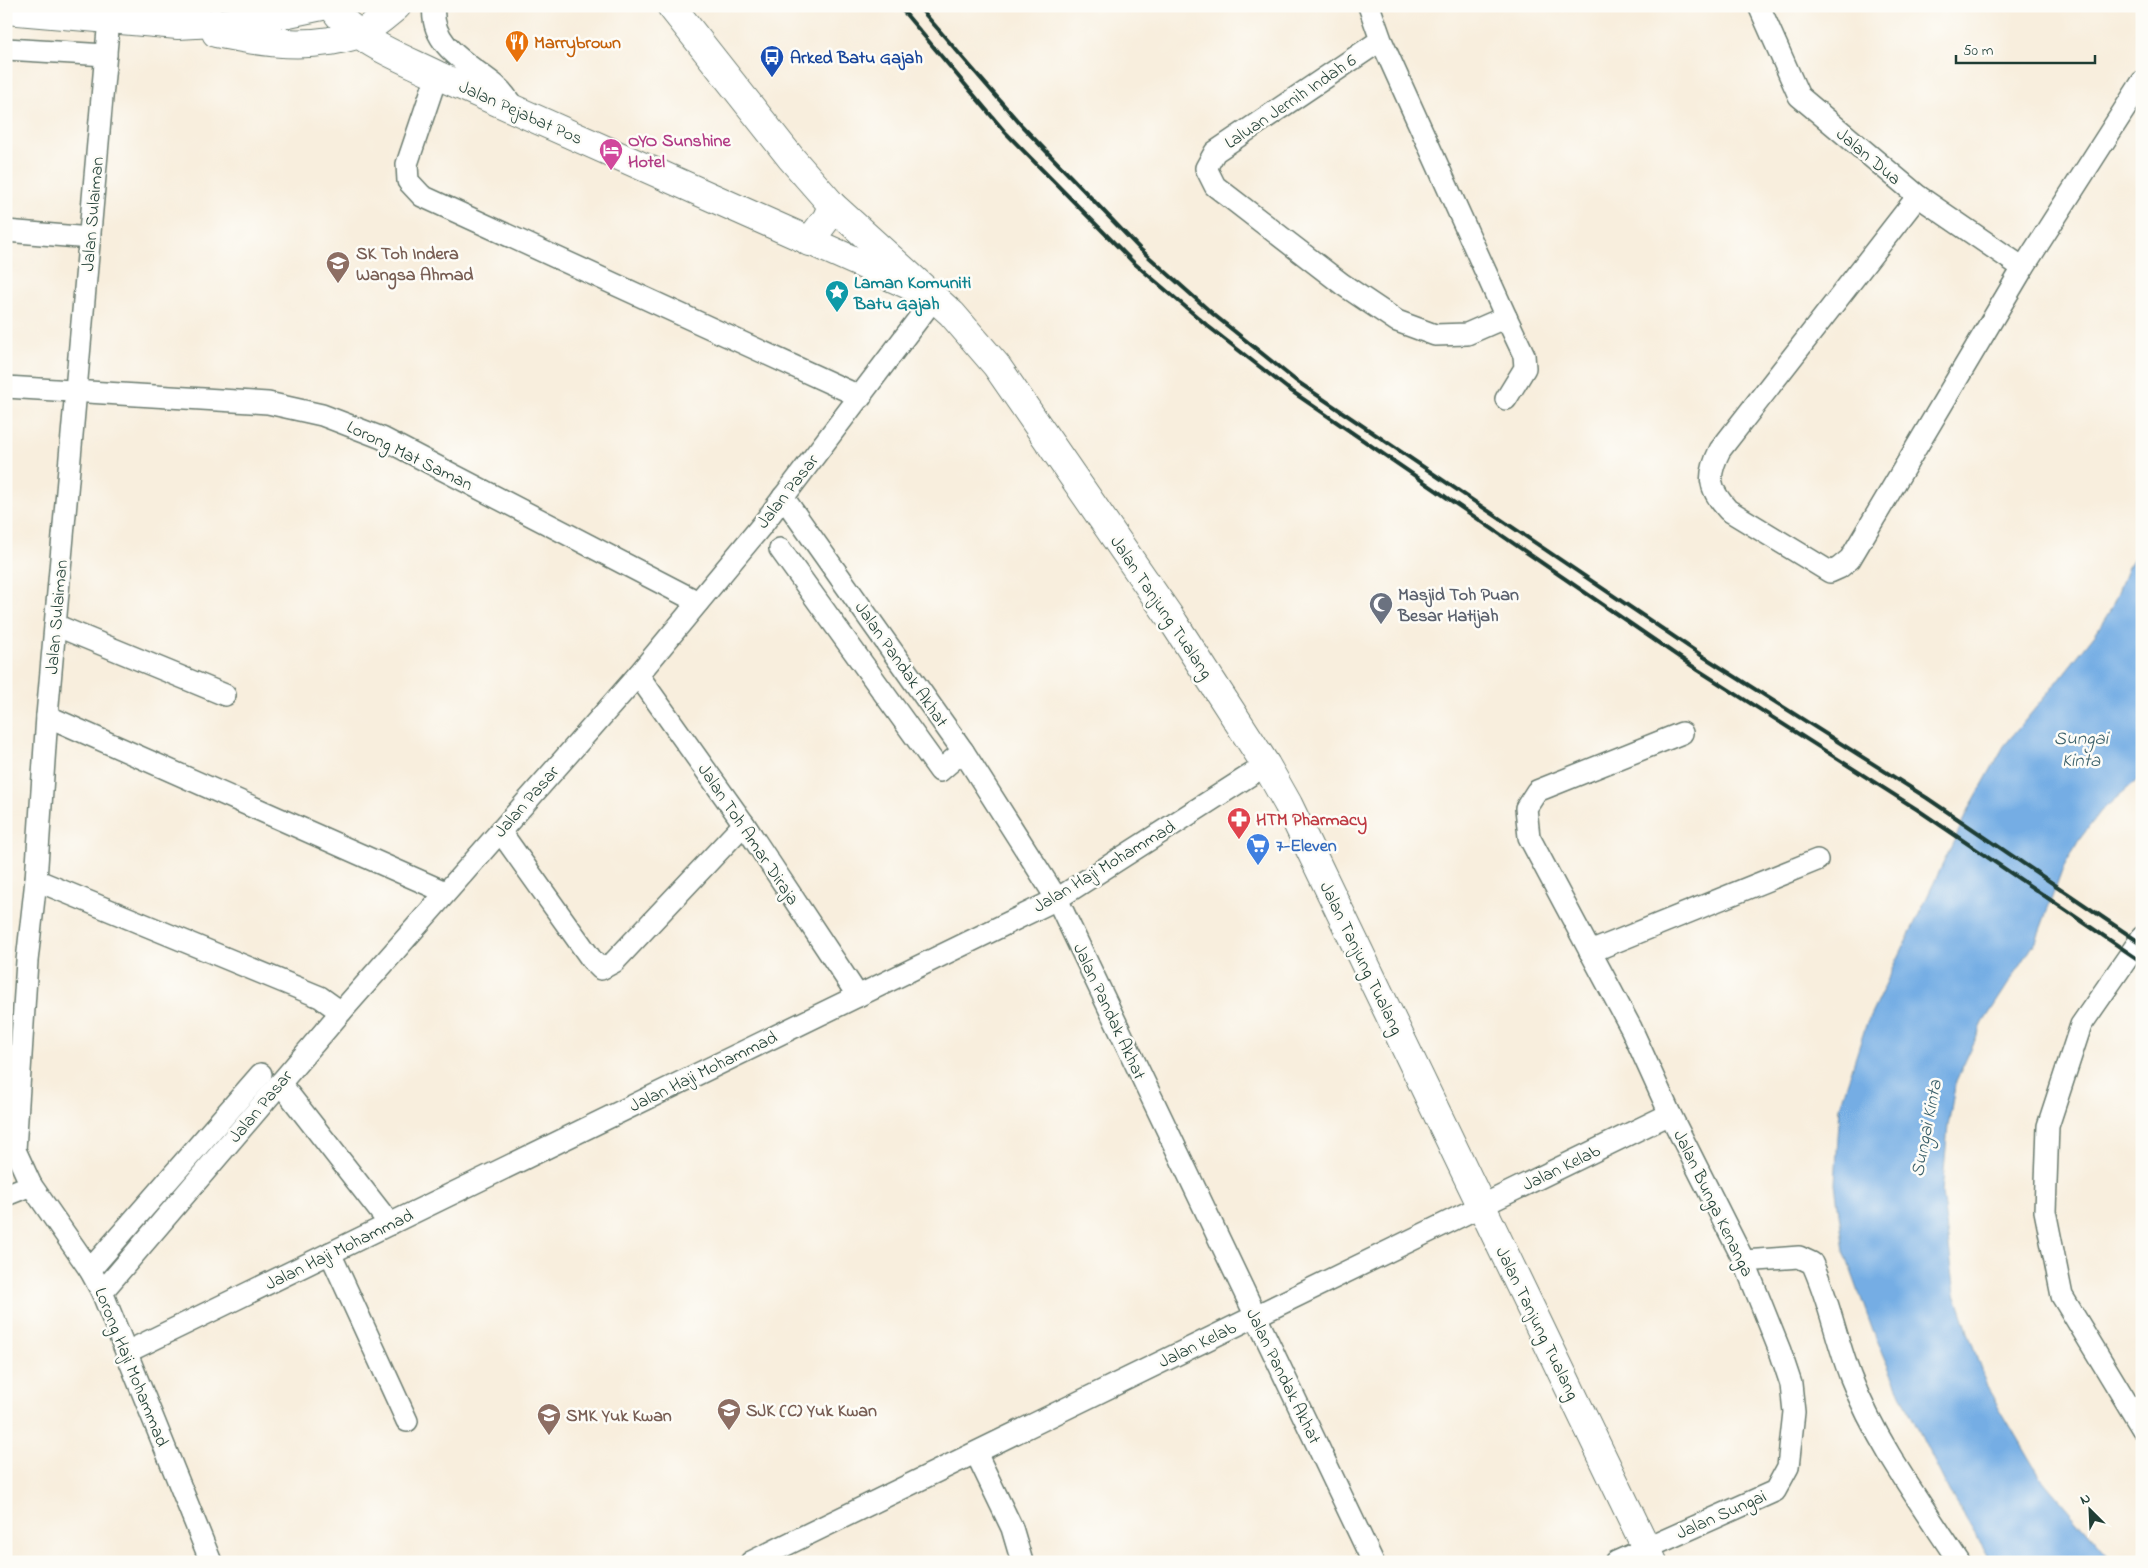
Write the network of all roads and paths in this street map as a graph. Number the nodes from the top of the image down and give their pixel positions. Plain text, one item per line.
1 (322, 6) edge
2 (332, 6) edge
3 (397, 6) edge
4 (434, 6) edge
5 (671, 6) edge
6 (1369, 6) edge
7 (1759, 6) edge
8 (6, 10) edge
9 (109, 19) junction
10 (187, 19) edge
11 (358, 34) junction
12 (1381, 40) junction
13 (6, 49) edge
14 (106, 55) junction
15 (437, 75) junction
16 (2142, 82) edge
17 (515, 109) junction
18 (1918, 196) junction
19 (832, 205) junction
20 (6, 231) edge
21 (90, 238) junction
22 (809, 242) junction
23 (2023, 268) junction
24 (935, 297) junction
25 (1506, 317) junction
26 (6, 387) edge
27 (76, 393) junction
28 (861, 397) junction
29 (1506, 399) dead end
30 (782, 497) junction
31 (780, 549) dead end
32 (827, 560) junction
33 (801, 578) junction
34 (698, 602) junction
35 (55, 625) junction
36 (638, 674) junction
37 (225, 695) dead end
38 (47, 716) junction
39 (1682, 733) dead end
40 (963, 751) junction
41 (1266, 764) junction
42 (744, 824) junction
43 (500, 831) junction
44 (1817, 860) dead end
45 (36, 880) junction
46 (445, 892) junction
47 (1057, 899) junction
48 (2142, 937) edge
49 (1590, 952) junction
50 (858, 996) junction
51 (341, 1012) junction
52 (270, 1078) junction
53 (1670, 1114) junction
54 (31, 1185) junction
55 (6, 1195) edge
56 (1481, 1205) junction
57 (390, 1224) junction
58 (330, 1254) junction
59 (1744, 1261) junction
60 (90, 1270) junction
61 (102, 1292) junction
62 (1255, 1316) junction
63 (127, 1352) junction
64 (407, 1421) dead end
65 (2142, 1428) edge
66 (976, 1452) junction
67 (1788, 1467) joint
68 (1649, 1554) edge
69 (211, 1562) edge
70 (751, 1562) edge
71 (1022, 1562) edge
72 (1373, 1562) edge
73 (1616, 1562) edge
74 (1959, 1562) edge

1 - 10 main road
2 - 11 main road, Jalan Pejabat Pos
3 - 11 main road
4 - 17 street
5 - 19 main road, Jalan Tanjung Tualang
6 - 12 street
7 - 18 street, Jalan Dua
8 - 9 main road
9 - 10 main road
9 - 14 street, Jalan Sulaiman
10 - 11 main road
11 - 15 main road, Jalan Pejabat Pos
12 - 25 street
12 - 25 street, Laluan Jernih Indah 6
13 - 14 street
14 - 21 street, Jalan Sulaiman
15 - 17 main road, Jalan Pejabat Pos
15 - 28 street
16 - 23 street
17 - 22 main road, Jalan Pejabat Pos
18 - 23 street, Jalan Dua
18 - 23 street
19 - 22 main road
19 - 24 main road, Jalan Tanjung Tualang
20 - 21 street
21 - 27 street, Jalan Sulaiman
22 - 24 main road, Jalan Pejabat Pos
24 - 28 street, Jalan Pasar
24 - 41 main road, Jalan Tanjung Tualang
25 - 29 street
26 - 27 street, Lorong Mat Saman
27 - 34 street, Lorong Mat Saman
27 - 35 street, Jalan Sulaiman
28 - 30 street, Jalan Pasar
30 - 32 street, Jalan Pandak Akhat
30 - 34 street, Jalan Pasar
31 - 33 street
32 - 33 street
32 - 40 street, Jalan Pandak Akhat
33 - 40 street
34 - 36 street, Jalan Pasar
35 - 37 street
35 - 38 street, Jalan Sulaiman
36 - 42 street, Jalan Toh Amar Diraja
36 - 43 street, Jalan Pasar
38 - 45 street, Jalan Sulaiman
38 - 46 street
39 - 49 street, Jalan Bunga Kenanga
40 - 47 street, Jalan Pandak Akhat
41 - 47 street, Jalan Haji Mohammad
41 - 56 main road, Jalan Tanjung Tualang
42 - 43 street
42 - 50 street, Jalan Toh Amar Diraja
43 - 46 street, Jalan Pasar
44 - 49 street
45 - 51 street
45 - 54 street, Jalan Sulaiman
46 - 51 street, Jalan Pasar
47 - 50 street, Jalan Haji Mohammad
47 - 62 street, Jalan Pandak Akhat
48 - 65 street
49 - 53 street, Jalan Bunga Kenanga
50 - 57 street, Jalan Haji Mohammad
51 - 52 street, Jalan Pasar
52 - 57 street
52 - 60 street
52 - 61 street, Jalan Pasar
53 - 56 street, Jalan Kelab
53 - 59 street, Jalan Bunga Kenanga
54 - 55 street
54 - 60 street, Lorong Haji Mohammad
56 - 62 street, Jalan Kelab
56 - 68 main road, Jalan Tanjung Tualang
57 - 58 street, Jalan Haji Mohammad
58 - 63 street, Jalan Haji Mohammad
58 - 64 street
59 - 67 street, Jalan Bunga Kenanga
59 - 74 street
60 - 61 street, Lorong Haji Mohammad
61 - 63 street, Lorong Haji Mohammad
62 - 66 street, Jalan Kelab
62 - 72 street, Jalan Pandak Akhat
63 - 69 street, Lorong Haji Mohammad
66 - 70 street, Jalan Kelab
66 - 71 street
67 - 68 street, Jalan Sungai
68 - 73 street, Jalan Sungai

